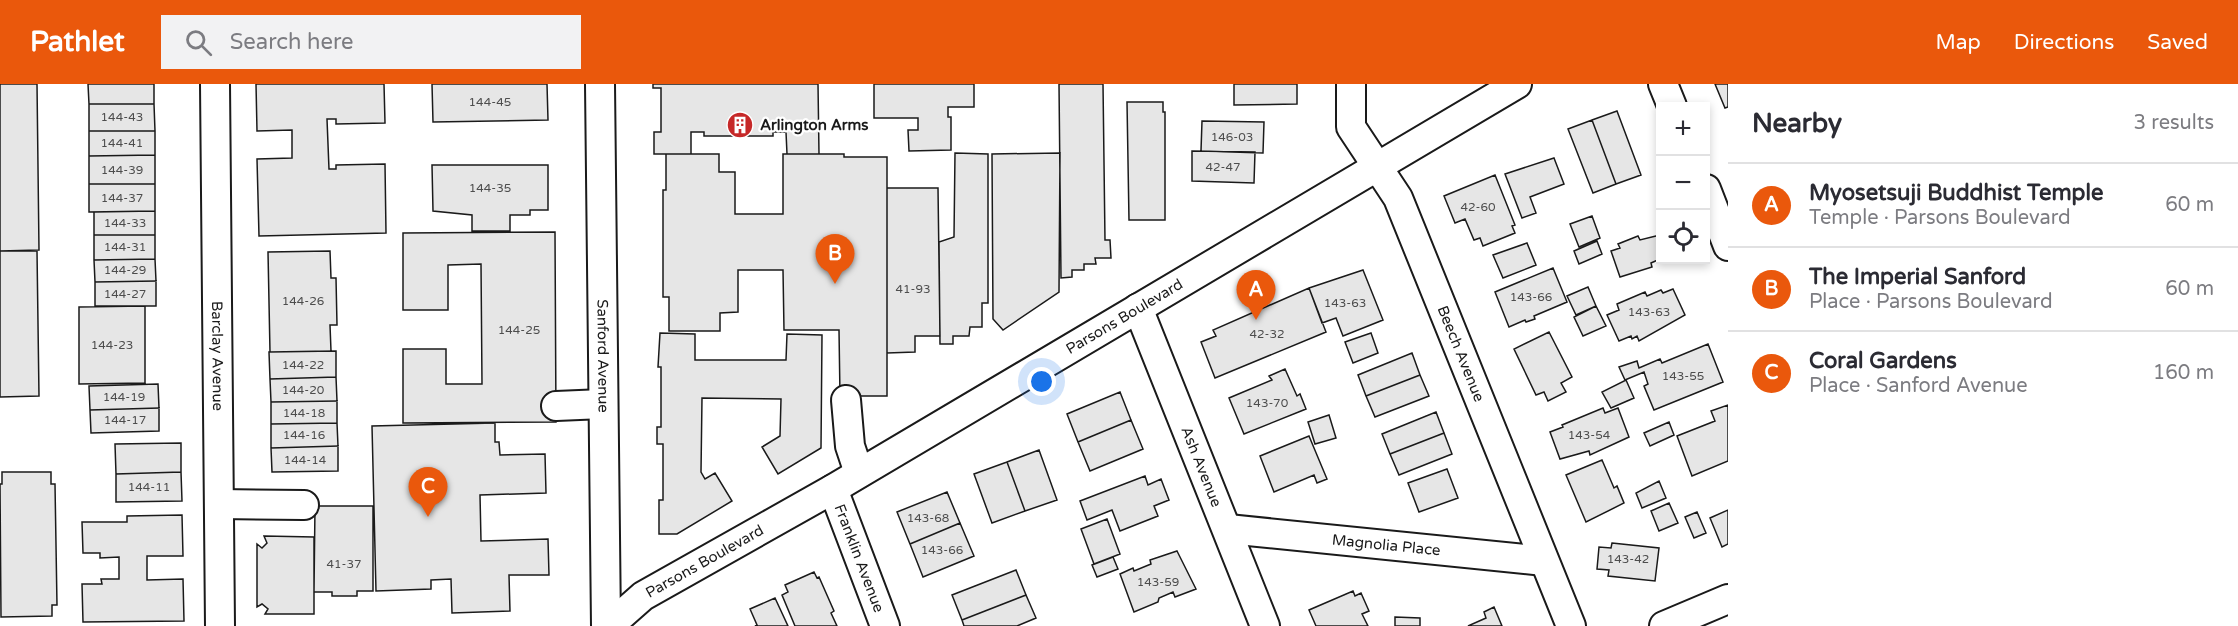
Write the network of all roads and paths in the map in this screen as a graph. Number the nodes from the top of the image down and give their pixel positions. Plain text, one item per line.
1 (214, 84) edge
2 (600, 84) edge
3 (1351, 84) edge
4 (1517, 84) edge
5 (1663, 84) edge
6 (1670, 102) edge
7 (1376, 166) junction
8 (1710, 199) edge
9 (1728, 246) edge
10 (1138, 308) junction
11 (846, 400) dead end
12 (603, 405) junction
13 (556, 406) dead end
14 (859, 473) junction
15 (833, 489) junction
16 (219, 504) junction
17 (304, 506) dead end
18 (1228, 529) junction
19 (1544, 561) junction
20 (1728, 599) edge
21 (220, 626) edge
22 (608, 626) edge
23 (885, 626) edge
24 (1265, 626) edge
25 (1571, 626) edge
26 (1665, 626) edge

1 - 16 street, Barclay Avenue
2 - 12 street, Sanford Avenue
3 - 7 street, Beech Avenue
4 - 7 street, Parsons Boulevard
5 - 6 street
7 - 10 street, Parsons Boulevard
7 - 19 street, Beech Avenue
8 - 9 street
10 - 14 street, Parsons Boulevard
10 - 18 street, Ash Avenue
11 - 14 street
12 - 13 street
12 - 22 street, Sanford Avenue
14 - 15 street, Parsons Boulevard
15 - 22 street, Parsons Boulevard
15 - 23 street, Franklin Avenue
16 - 17 street
16 - 21 street, Barclay Avenue
18 - 19 street, Magnolia Place
18 - 24 street, Ash Avenue
19 - 25 street, Beech Avenue
20 - 26 street

